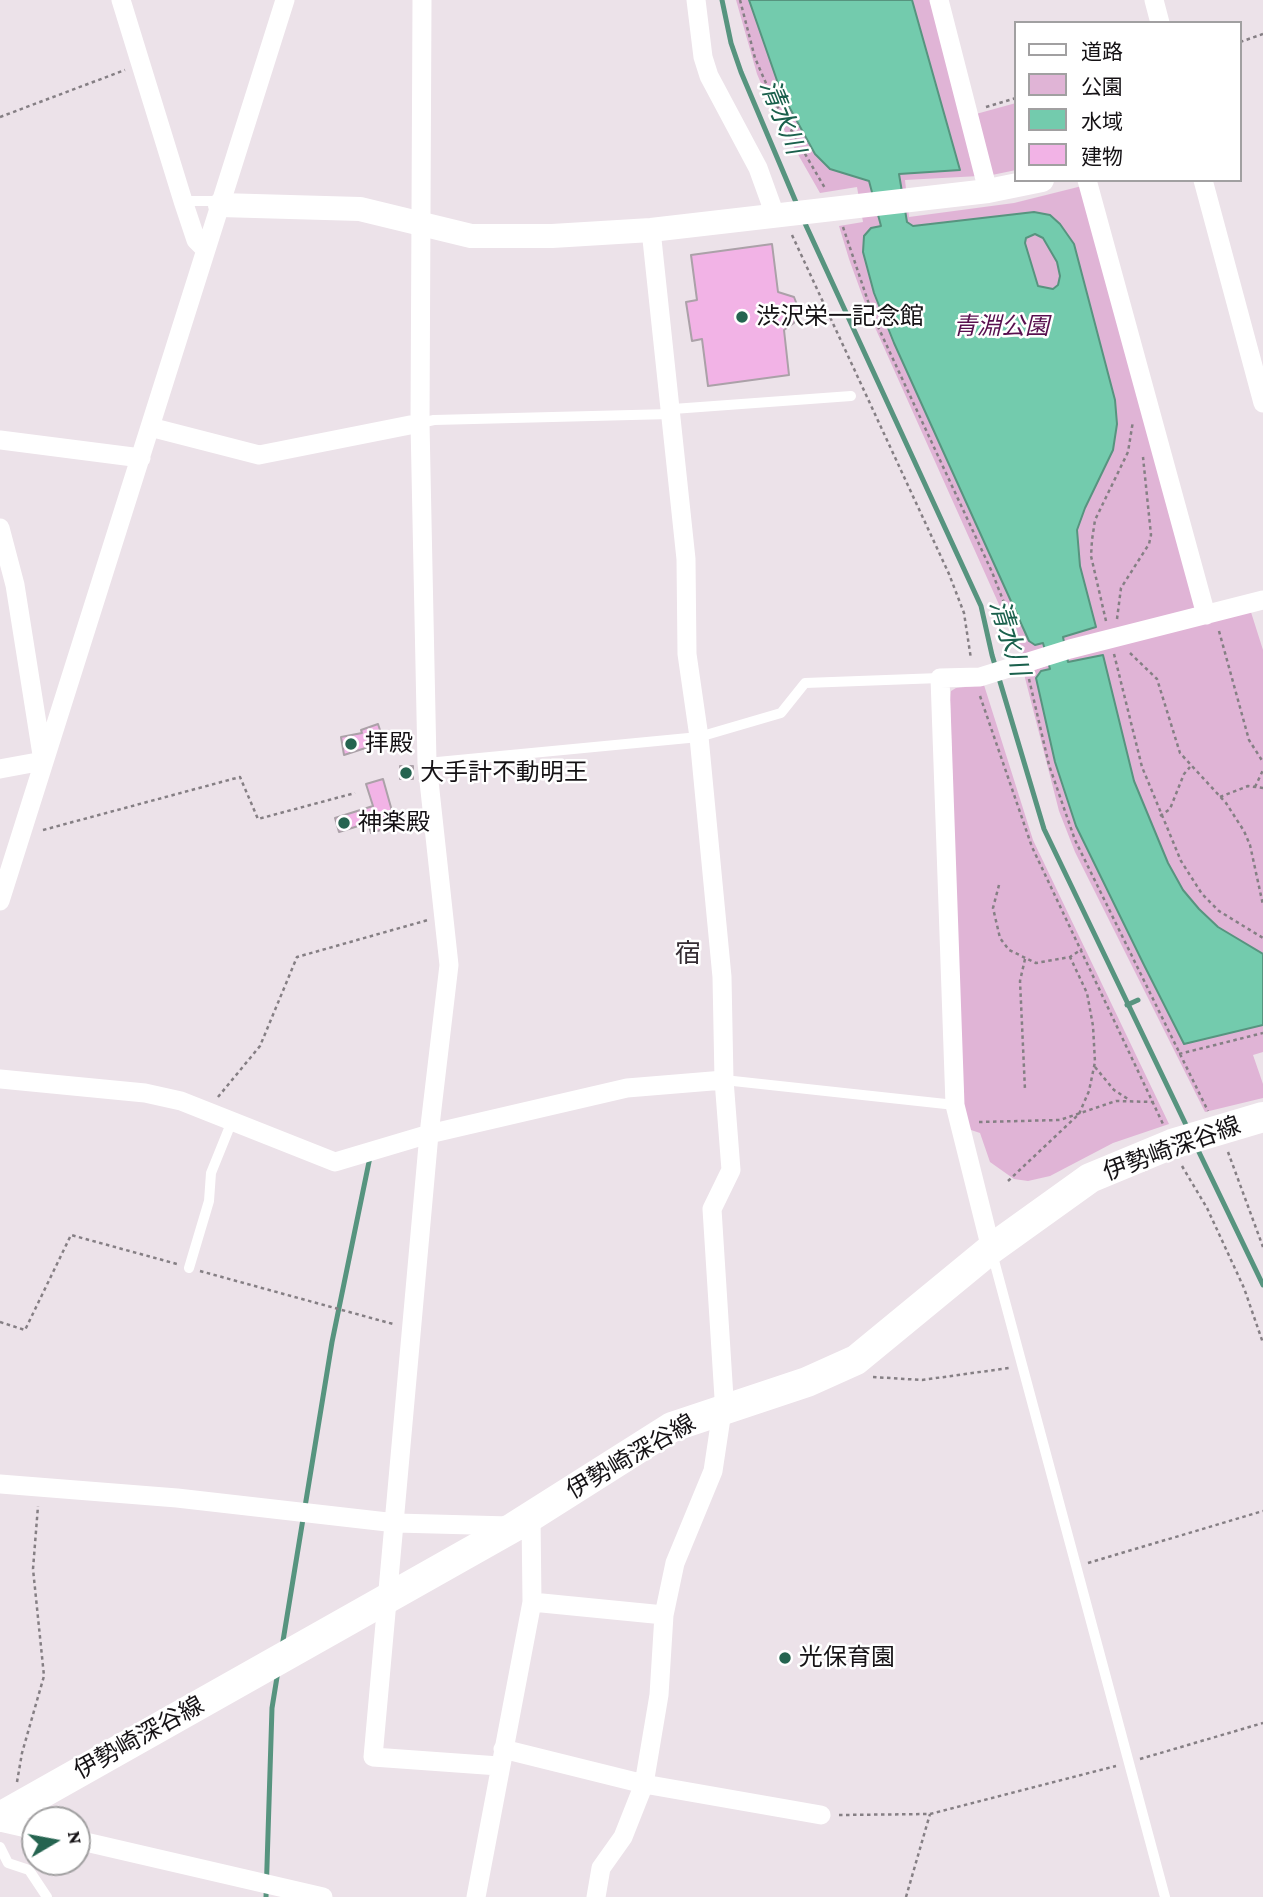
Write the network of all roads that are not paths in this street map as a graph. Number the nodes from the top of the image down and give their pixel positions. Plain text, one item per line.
1 (121, 0) edge
2 (285, 0) edge
3 (422, 0) edge
4 (696, 0) edge
5 (939, 0) edge
6 (1154, 0) edge
7 (1159, 21) edge
8 (1032, 182) edge
9 (1088, 182) edge
10 (1204, 182) edge
11 (988, 191) junction
12 (183, 201) junction
13 (220, 205) junction
14 (783, 219) junction
15 (419, 223) junction
16 (651, 230) junction
17 (205, 249) junction
18 (851, 396) dead end
19 (1263, 403) edge
20 (673, 412) junction
21 (420, 423) junction
22 (150, 428) junction
23 (0, 440) edge
24 (141, 458) junction
25 (0, 528) edge
26 (1263, 600) edge
27 (1206, 615) junction
28 (940, 678) junction
29 (699, 737) junction
30 (43, 761) junction
31 (427, 763) junction
32 (0, 769) edge
33 (0, 901) edge
34 (0, 1079) edge
35 (724, 1080) junction
36 (955, 1105) junction
37 (1263, 1117) edge
38 (232, 1121) junction
39 (429, 1134) junction
40 (991, 1249) junction
41 (189, 1268) road end
42 (723, 1409) junction
43 (0, 1484) edge
44 (523, 1521) junction
45 (396, 1523) junction
46 (390, 1597) junction
47 (531, 1602) junction
48 (664, 1615) junction
49 (501, 1757) junction
50 (644, 1783) junction
51 (821, 1815) road end
52 (4, 1816) edge
53 (21, 1824) edge
54 (91, 1843) edge
55 (0, 1847) edge
56 (47, 1897) edge
57 (323, 1897) edge
58 (476, 1897) edge
59 (596, 1897) edge
60 (1165, 1897) edge

1 - 12 street
2 - 13 street
3 - 15 street
4 - 14 street
5 - 11 street
6 - 7 street
8 - 11 street
9 - 27 street
10 - 19 street
11 - 14 street
12 - 13 lane
12 - 17 street
13 - 15 street
13 - 17 street
14 - 16 street
15 - 16 street
15 - 21 street
16 - 20 street
17 - 22 street
18 - 20 lane
20 - 21 lane
20 - 29 street
21 - 22 street
21 - 31 street
22 - 24 street
23 - 24 street
24 - 30 street
25 - 30 street
26 - 27 street
27 - 28 street
28 - 29 lane
28 - 36 street
29 - 31 lane
29 - 35 street
30 - 32 street
30 - 33 street
31 - 39 street
34 - 38 street
35 - 36 lane
35 - 39 street
35 - 42 street
36 - 40 street
37 - 40 main road, 伊勢崎深谷線
38 - 39 street
38 - 41 lane
39 - 45 street
40 - 42 main road, 伊勢崎深谷線
40 - 60 lane
42 - 44 main road, 伊勢崎深谷線
42 - 48 street
43 - 45 street
44 - 45 street
44 - 46 main road, 伊勢崎深谷線
44 - 47 street
45 - 46 street
46 - 49 street
46 - 52 main road, 伊勢崎深谷線
47 - 48 street
47 - 49 street
48 - 50 street
49 - 50 street
49 - 58 street
50 - 51 street
50 - 59 street
52 - 53 street
54 - 57 street
55 - 56 lane

